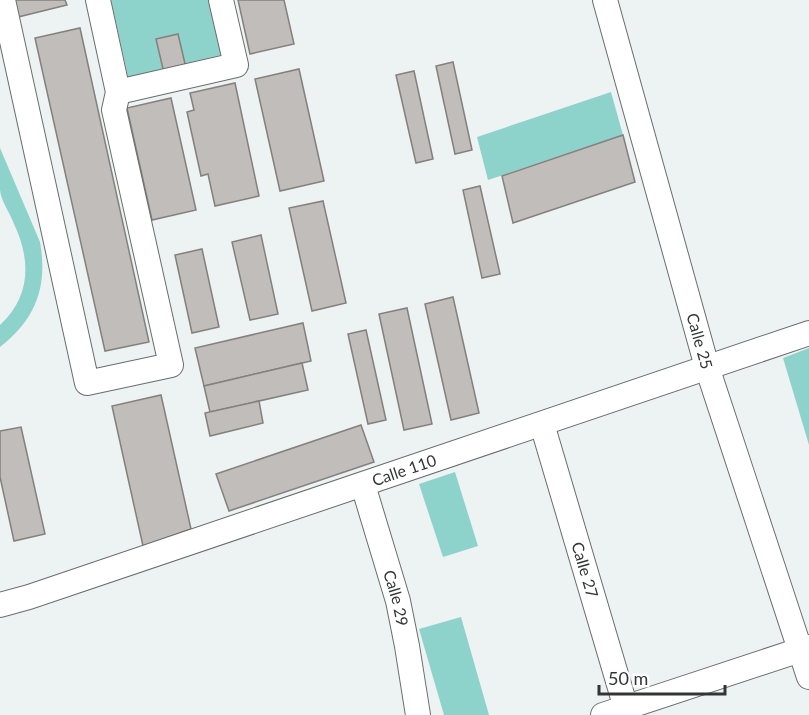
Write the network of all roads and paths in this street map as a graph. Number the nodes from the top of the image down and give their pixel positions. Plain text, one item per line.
1 (3, 0) edge
2 (98, 0) edge
3 (221, 0) edge
4 (605, 0) edge
5 (118, 92) junction
6 (809, 333) edge
7 (707, 367) junction
8 (542, 424) junction
9 (363, 485) junction
10 (0, 605) edge
11 (805, 649) edge
12 (809, 677) edge
13 (619, 713) edge
14 (418, 715) edge

1 - 5 street
2 - 5 street
3 - 5 street
4 - 7 street, Calle 25
6 - 7 street, Calle 110
7 - 8 street, Calle 110
7 - 11 street, Calle 25
8 - 9 street, Calle 110
8 - 13 street, Calle 27
9 - 10 street, Calle 110
9 - 14 street, Calle 29
11 - 12 street, Calle 25
11 - 13 street

